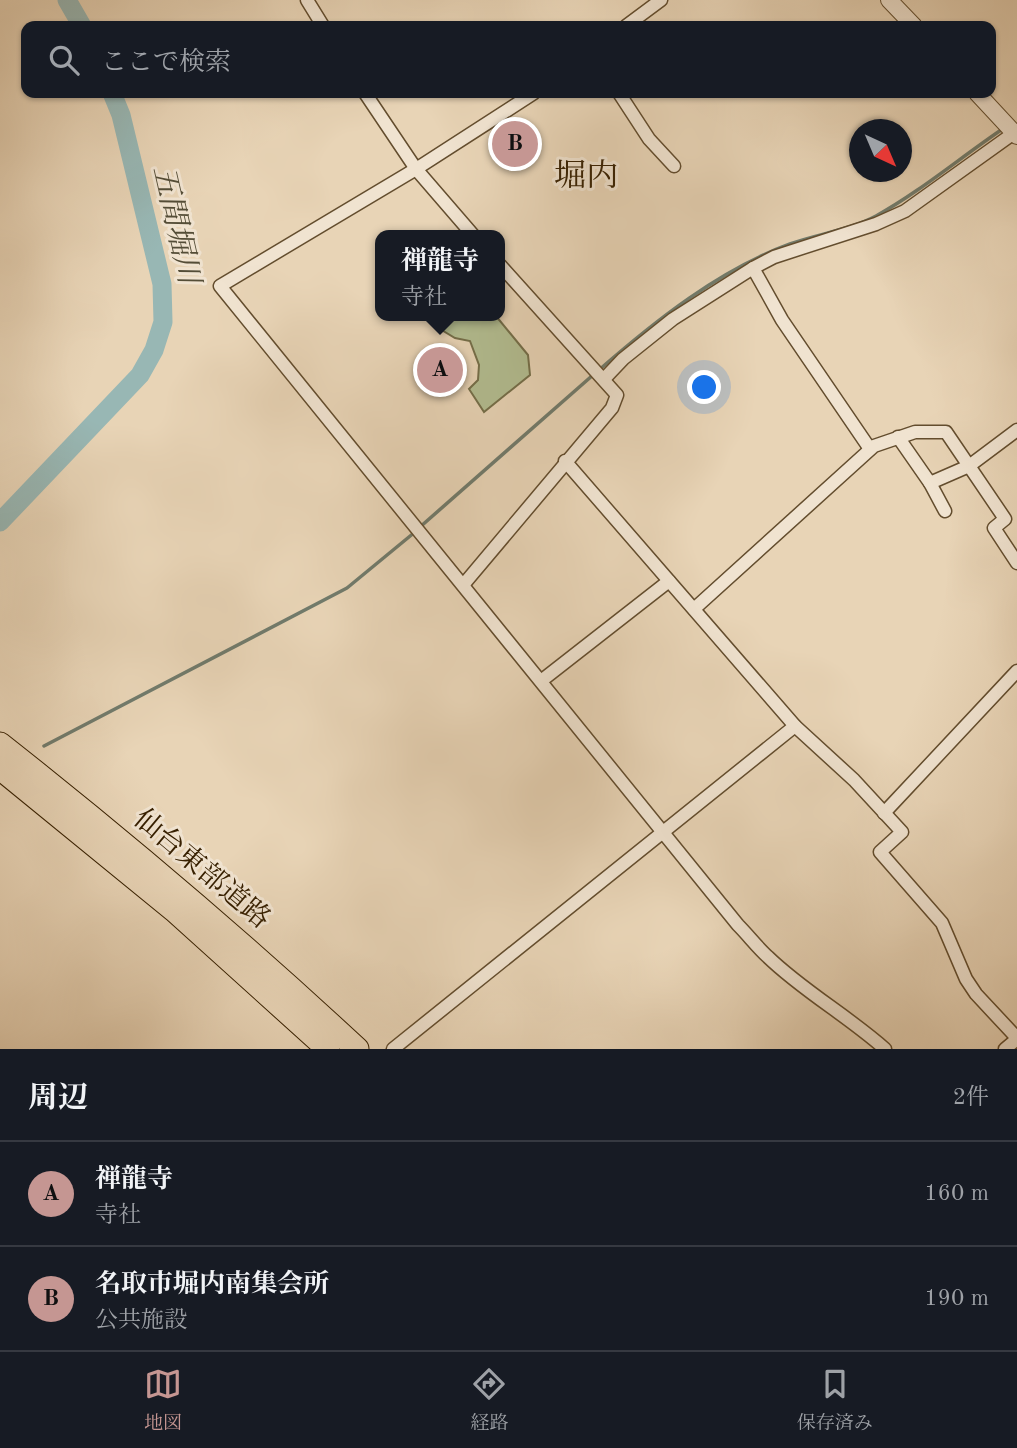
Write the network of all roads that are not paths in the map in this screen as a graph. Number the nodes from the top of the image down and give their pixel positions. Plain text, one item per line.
1 (307, 0) edge
2 (661, 0) edge
3 (891, 1) edge
4 (320, 21) edge
5 (633, 21) edge
6 (909, 21) edge
7 (368, 98) edge
8 (526, 98) edge
9 (622, 98) edge
10 (982, 98) edge
11 (1012, 131) edge
12 (674, 166) dead end
13 (416, 169) junction
14 (469, 230) edge
15 (753, 268) junction
16 (505, 272) edge
17 (600, 375) junction
18 (1017, 430) edge
19 (898, 437) junction
20 (870, 449) junction
21 (565, 461) junction
22 (970, 466) junction
23 (930, 483) junction
24 (945, 511) dead end
25 (1017, 563) edge
26 (669, 581) junction
27 (464, 584) junction
28 (694, 609) junction
29 (1017, 671) edge
30 (541, 681) junction
31 (795, 726) junction
32 (0, 744) edge
33 (0, 768) edge
34 (884, 813) junction
35 (84, 822) junction
36 (664, 833) junction
37 (1017, 1039) edge
38 (328, 1049) edge
39 (356, 1049) edge
40 (393, 1049) edge
41 (885, 1049) edge
42 (1005, 1049) edge

1 - 4 street
2 - 5 street
3 - 6 street
7 - 13 street
8 - 13 street
9 - 12 street
10 - 11 street
11 - 15 street
13 - 14 street
13 - 27 street
15 - 17 street
15 - 20 street
16 - 17 street
17 - 21 street
18 - 22 street
19 - 20 street
19 - 22 street
19 - 23 street
20 - 28 street
21 - 26 street
21 - 27 street
22 - 23 street
22 - 25 street
23 - 24 street
26 - 28 street
26 - 30 street
27 - 30 street
28 - 31 street
29 - 34 street
30 - 36 street
31 - 34 street
31 - 36 street
32 - 35 highway, 仙台東部道路
33 - 35 highway, 仙台東部道路
34 - 37 street
35 - 38 highway, 仙台東部道路
35 - 39 highway, 仙台東部道路
36 - 40 street
36 - 41 street
37 - 42 street

